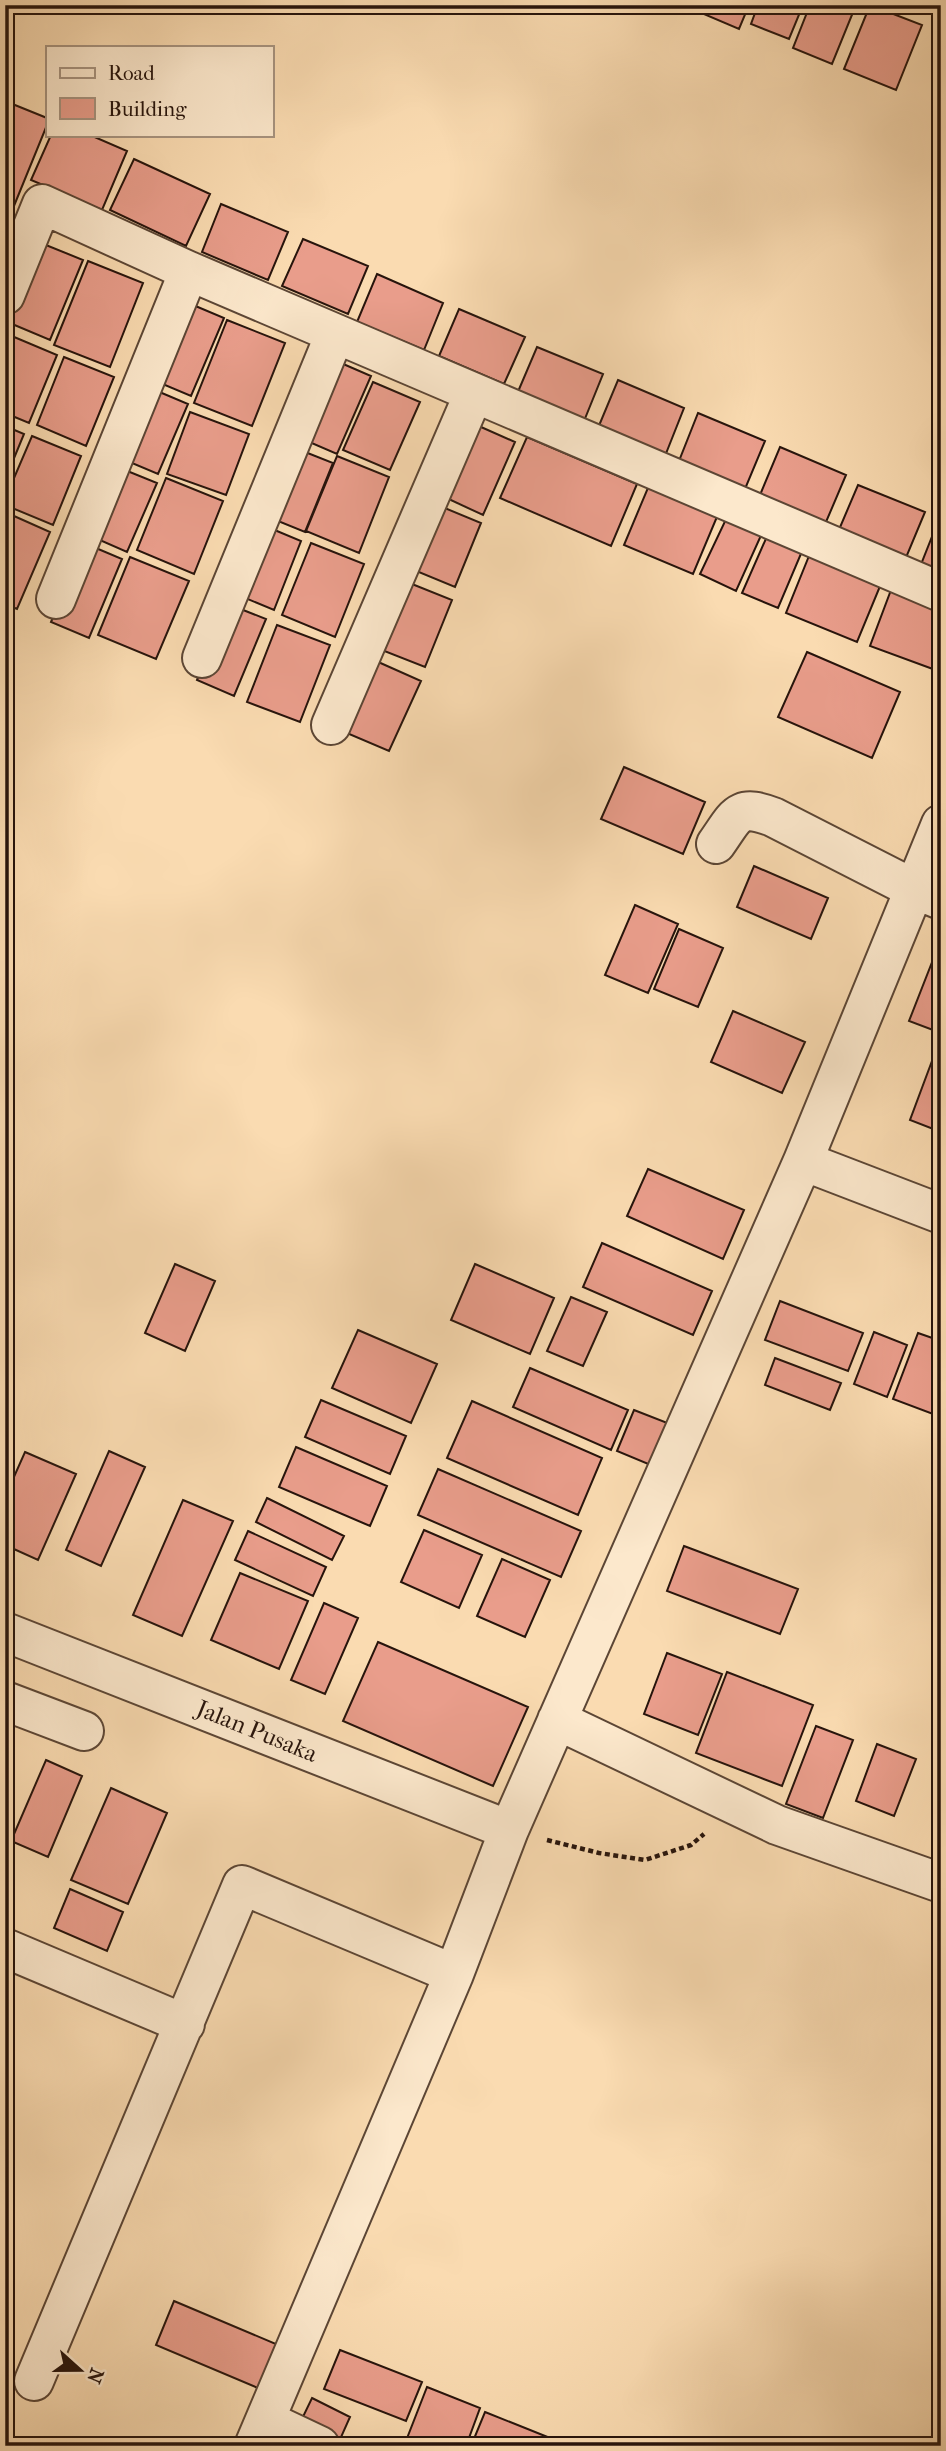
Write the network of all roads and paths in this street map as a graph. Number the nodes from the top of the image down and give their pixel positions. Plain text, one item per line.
1 (189, 271) junction
2 (5, 295) edge
3 (335, 334) junction
4 (474, 393) junction
5 (941, 592) edge
6 (55, 598) dead end
7 (202, 658) dead end
8 (331, 726) dead end
9 (941, 824) edge
10 (716, 844) dead end
11 (927, 895) edge
12 (803, 1161) junction
13 (941, 1214) edge
14 (5, 1632) edge
15 (5, 1700) edge
16 (557, 1720) junction
17 (84, 1731) dead end
18 (737, 1807) junction
19 (509, 1830) junction
20 (941, 1883) edge
21 (5, 1948) edge
22 (454, 1974) junction
23 (185, 2024) junction
24 (34, 2381) dead end
25 (260, 2433) edge
26 (320, 2446) edge

1 - 2 street
1 - 3 street
1 - 6 street
3 - 4 street
3 - 7 street
4 - 5 street
4 - 8 street
9 - 11 street
10 - 11 street
11 - 12 street
12 - 13 street
12 - 16 street
14 - 19 street, Jalan Pusaka
15 - 17 street
16 - 18 street
16 - 19 street
18 - 19 path
18 - 20 street
19 - 22 street
21 - 23 street
22 - 23 street
22 - 25 street
23 - 24 street
25 - 26 street

